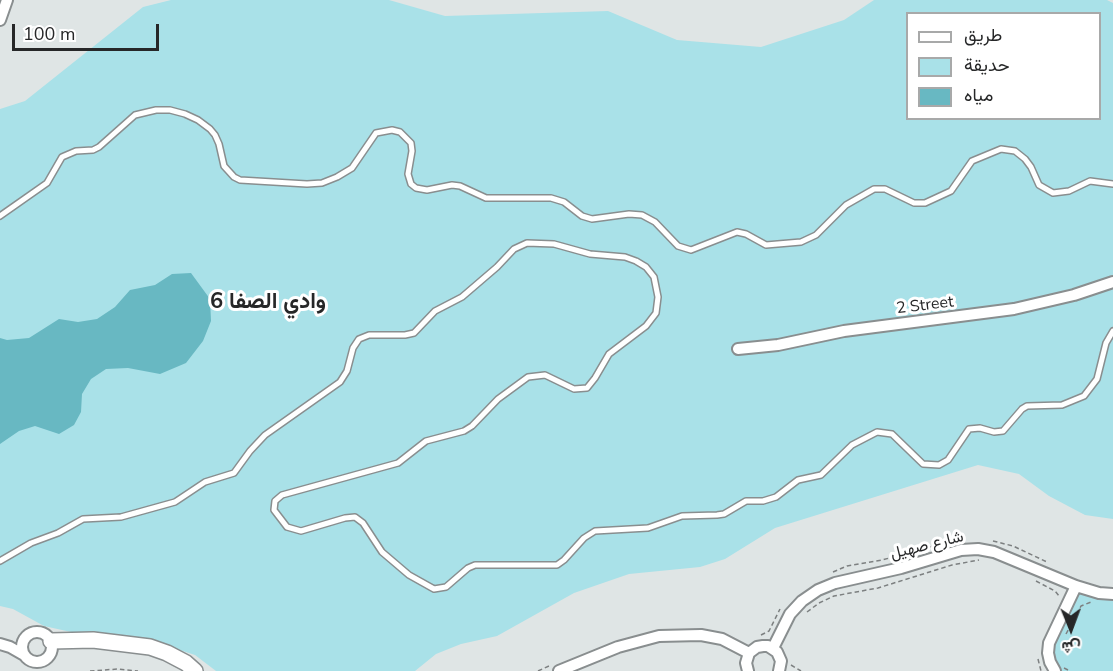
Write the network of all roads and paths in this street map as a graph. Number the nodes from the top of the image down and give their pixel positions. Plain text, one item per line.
1 (7, 0) edge
2 (0, 20) edge
3 (1113, 184) edge
4 (0, 216) edge
5 (1113, 282) edge
6 (1113, 331) edge
7 (738, 349) dead end
8 (982, 559) dead end
9 (0, 561) edge
10 (1036, 582) dead end
11 (1076, 586) junction
12 (1113, 594) edge
13 (1059, 599) dead end
14 (1097, 603) dead end
15 (804, 615) dead end
16 (1065, 634) dead end
17 (24, 640) junction
18 (51, 641) junction
19 (1, 644) edge
20 (773, 648) junction
21 (749, 653) junction
22 (29, 662) edge
23 (789, 664) dead end
24 (1058, 668) edge
25 (90, 671) edge
26 (138, 671) edge
27 (195, 671) edge
28 (559, 671) edge
29 (748, 671) edge
30 (779, 671) edge
31 (801, 671) edge
32 (1070, 671) edge

1 - 2 street
3 - 4 lane
5 - 7 street, 2 Street
6 - 9 lane
8 - 15 path
10 - 13 path
11 - 12 street, شارع صهيل
11 - 20 street, شارع صهيل
11 - 24 street
14 - 16 path
17 - 18 street
17 - 19 street
17 - 22 street
18 - 22 street
18 - 27 street
19 - 22 street
20 - 21 street
20 - 30 street
21 - 28 street
21 - 29 street
23 - 31 path
24 - 32 path
25 - 26 path

